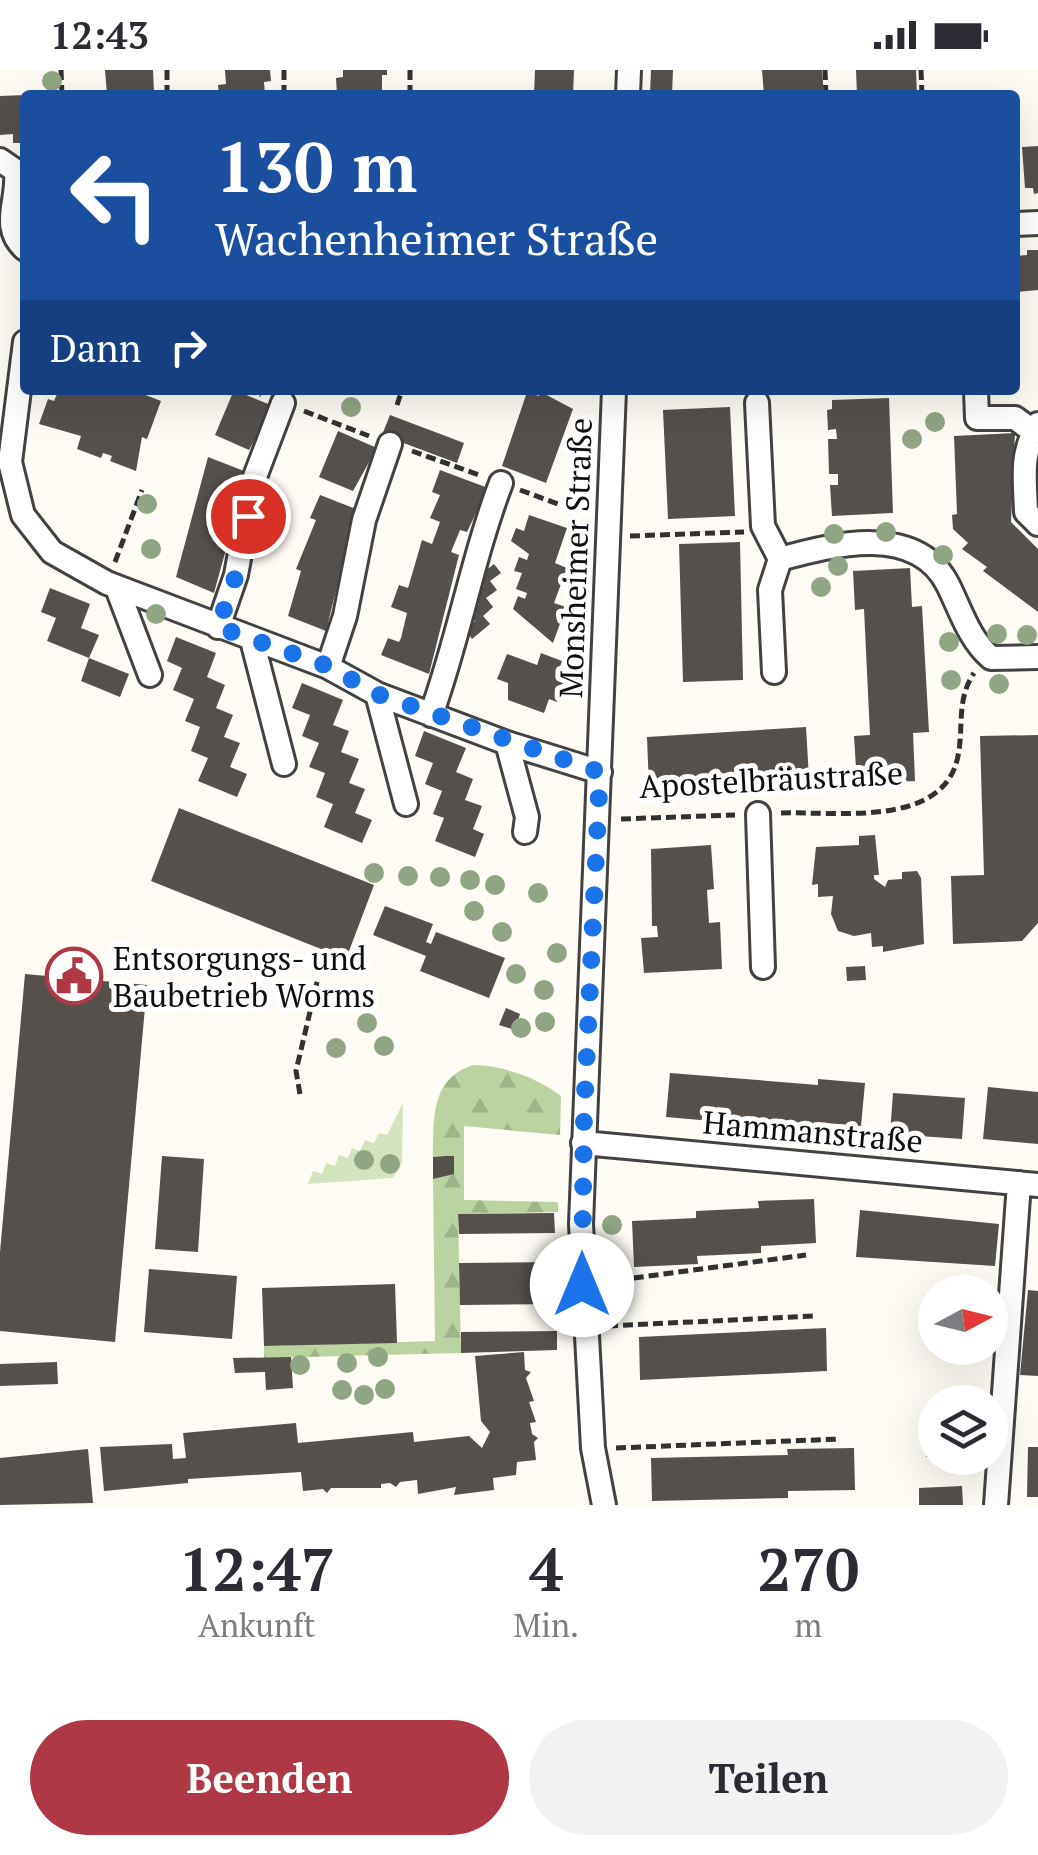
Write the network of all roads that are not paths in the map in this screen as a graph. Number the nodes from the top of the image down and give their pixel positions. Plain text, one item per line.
1 (0, 160) edge
2 (20, 245) edge
3 (20, 382) edge
4 (614, 395) edge
5 (976, 395) edge
6 (282, 403) road end
7 (757, 403) dead end
8 (1036, 428) edge
9 (390, 444) road end
10 (501, 483) road end
11 (1038, 524) edge
12 (780, 559) junction
13 (112, 586) junction
14 (218, 627) junction
15 (252, 640) junction
16 (1038, 657) edge
17 (328, 666) junction
18 (774, 672) dead end
19 (150, 675) dead end
20 (377, 694) junction
21 (432, 714) junction
22 (507, 743) junction
23 (284, 764) dead end
24 (600, 772) junction
25 (406, 804) dead end
26 (758, 814) road end
27 (526, 832) dead end
28 (763, 967) dead end
29 (582, 1143) junction
30 (1029, 1184) edge
31 (604, 1505) edge
32 (996, 1505) edge

1 - 2 street
3 - 13 street
4 - 24 street, Monsheimer Straße
5 - 8 street
6 - 14 street
7 - 12 street
8 - 11 street
9 - 17 street
10 - 21 street
12 - 16 street
12 - 18 street
13 - 14 street
13 - 19 street
14 - 15 street
15 - 17 street
15 - 23 street
17 - 20 street
20 - 21 street
20 - 25 street
21 - 22 street
22 - 24 street
22 - 27 street
24 - 29 street, Monsheimer Straße
26 - 28 street
29 - 30 street, Hammanstraße
29 - 31 street, Monsheimer Straße
30 - 32 street

